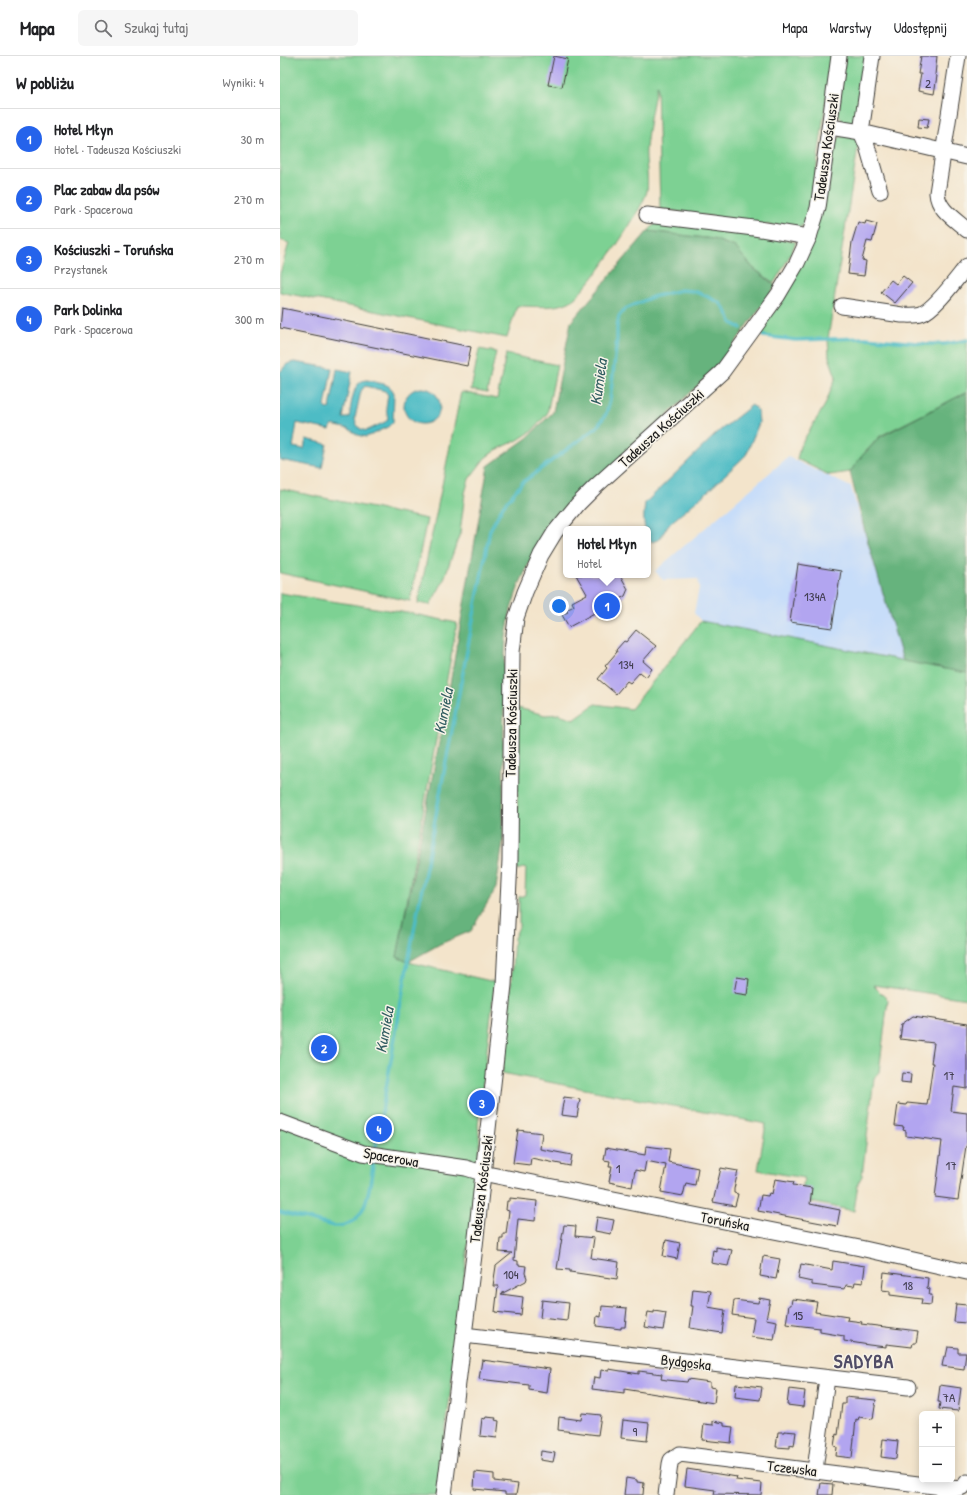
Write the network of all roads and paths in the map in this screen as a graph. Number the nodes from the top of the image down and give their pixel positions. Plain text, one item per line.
1 (839, 56) edge
2 (872, 56) edge
3 (958, 56) edge
4 (830, 127) junction
5 (861, 132) junction
6 (944, 151) junction
7 (967, 157) edge
8 (880, 191) dead end
9 (647, 215) dead end
10 (967, 230) edge
11 (809, 237) junction
12 (967, 266) edge
13 (842, 306) dead end
14 (280, 1122) edge
15 (482, 1173) junction
16 (967, 1272) edge
17 (464, 1335) junction
18 (827, 1378) junction
19 (908, 1387) dead end
20 (815, 1470) junction
21 (967, 1482) edge
22 (950, 1491) edge
23 (444, 1495) edge
24 (666, 1495) edge

1 - 4 street, Tadeusza Kościuszki
2 - 5 street
3 - 6 street
4 - 5 street
4 - 11 street, Tadeusza Kościuszki
5 - 6 street
5 - 8 street
6 - 7 street
6 - 10 street
9 - 11 street
11 - 15 street, Tadeusza Kościuszki
12 - 13 street
14 - 15 street, Spacerowa
15 - 16 street, Toruńska
15 - 17 street, Tadeusza Kościuszki
17 - 18 street, Bydgoska
17 - 23 street, Tadeusza Kościuszki
18 - 19 street, Bydgoska
18 - 20 street
20 - 22 street, Tczewska
20 - 24 street, Tczewska
21 - 22 street

